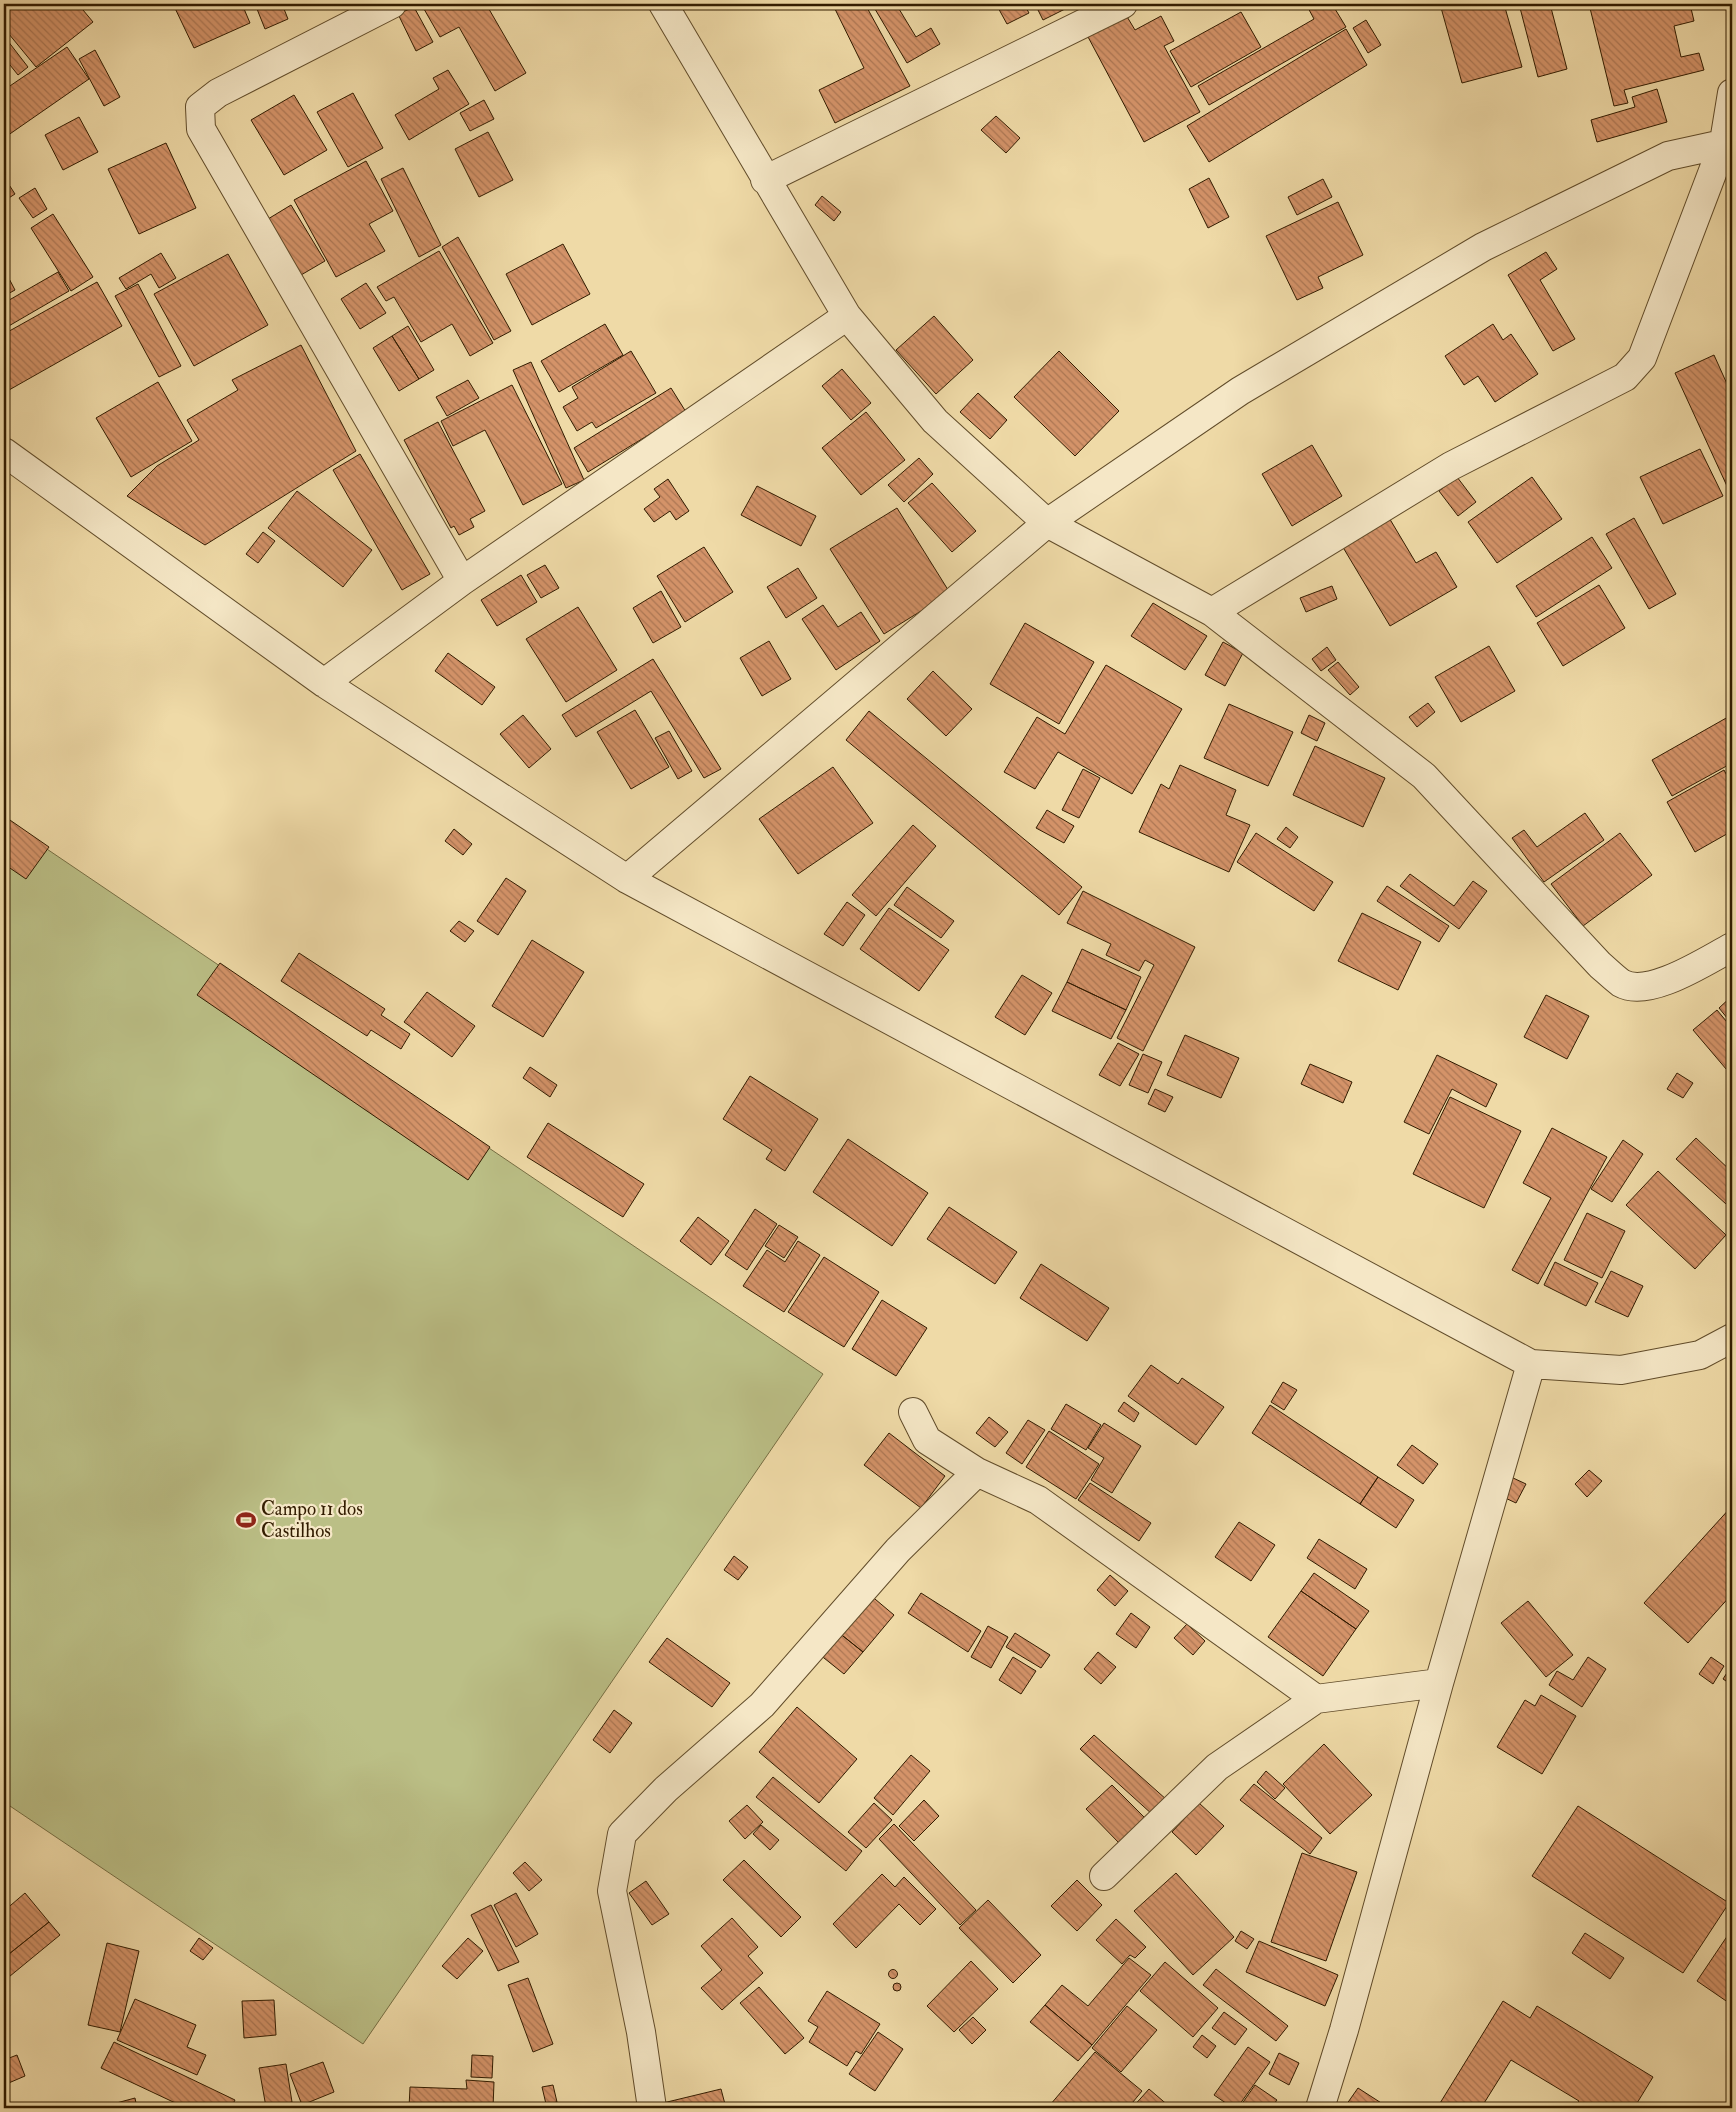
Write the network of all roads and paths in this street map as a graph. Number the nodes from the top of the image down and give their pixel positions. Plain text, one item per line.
1 (392, 4) edge
2 (663, 4) edge
3 (1123, 4) edge
4 (1732, 93) edge
5 (1728, 142) edge
6 (765, 180) junction
7 (847, 316) junction
8 (4, 452) edge
9 (1047, 523) junction
10 (462, 581) junction
11 (1212, 612) junction
12 (324, 683) junction
13 (627, 879) junction
14 (1732, 947) edge
15 (1732, 1338) edge
16 (1532, 1364) junction
17 (913, 1412) dead end
18 (978, 1472) junction
19 (1440, 1684) junction
20 (1316, 1699) junction
21 (1104, 1876) dead end
22 (652, 2108) edge
23 (1320, 2108) edge

1 - 10 street
2 - 6 street
3 - 6 street
4 - 5 street
5 - 9 street
5 - 11 street
6 - 7 street
7 - 9 street
7 - 10 street
8 - 12 street
9 - 11 street
9 - 13 street
10 - 12 street
11 - 14 street
12 - 13 street
13 - 16 street
15 - 16 street
16 - 19 street
17 - 18 street
18 - 20 street
18 - 22 street
19 - 20 street
19 - 23 street
20 - 21 street

